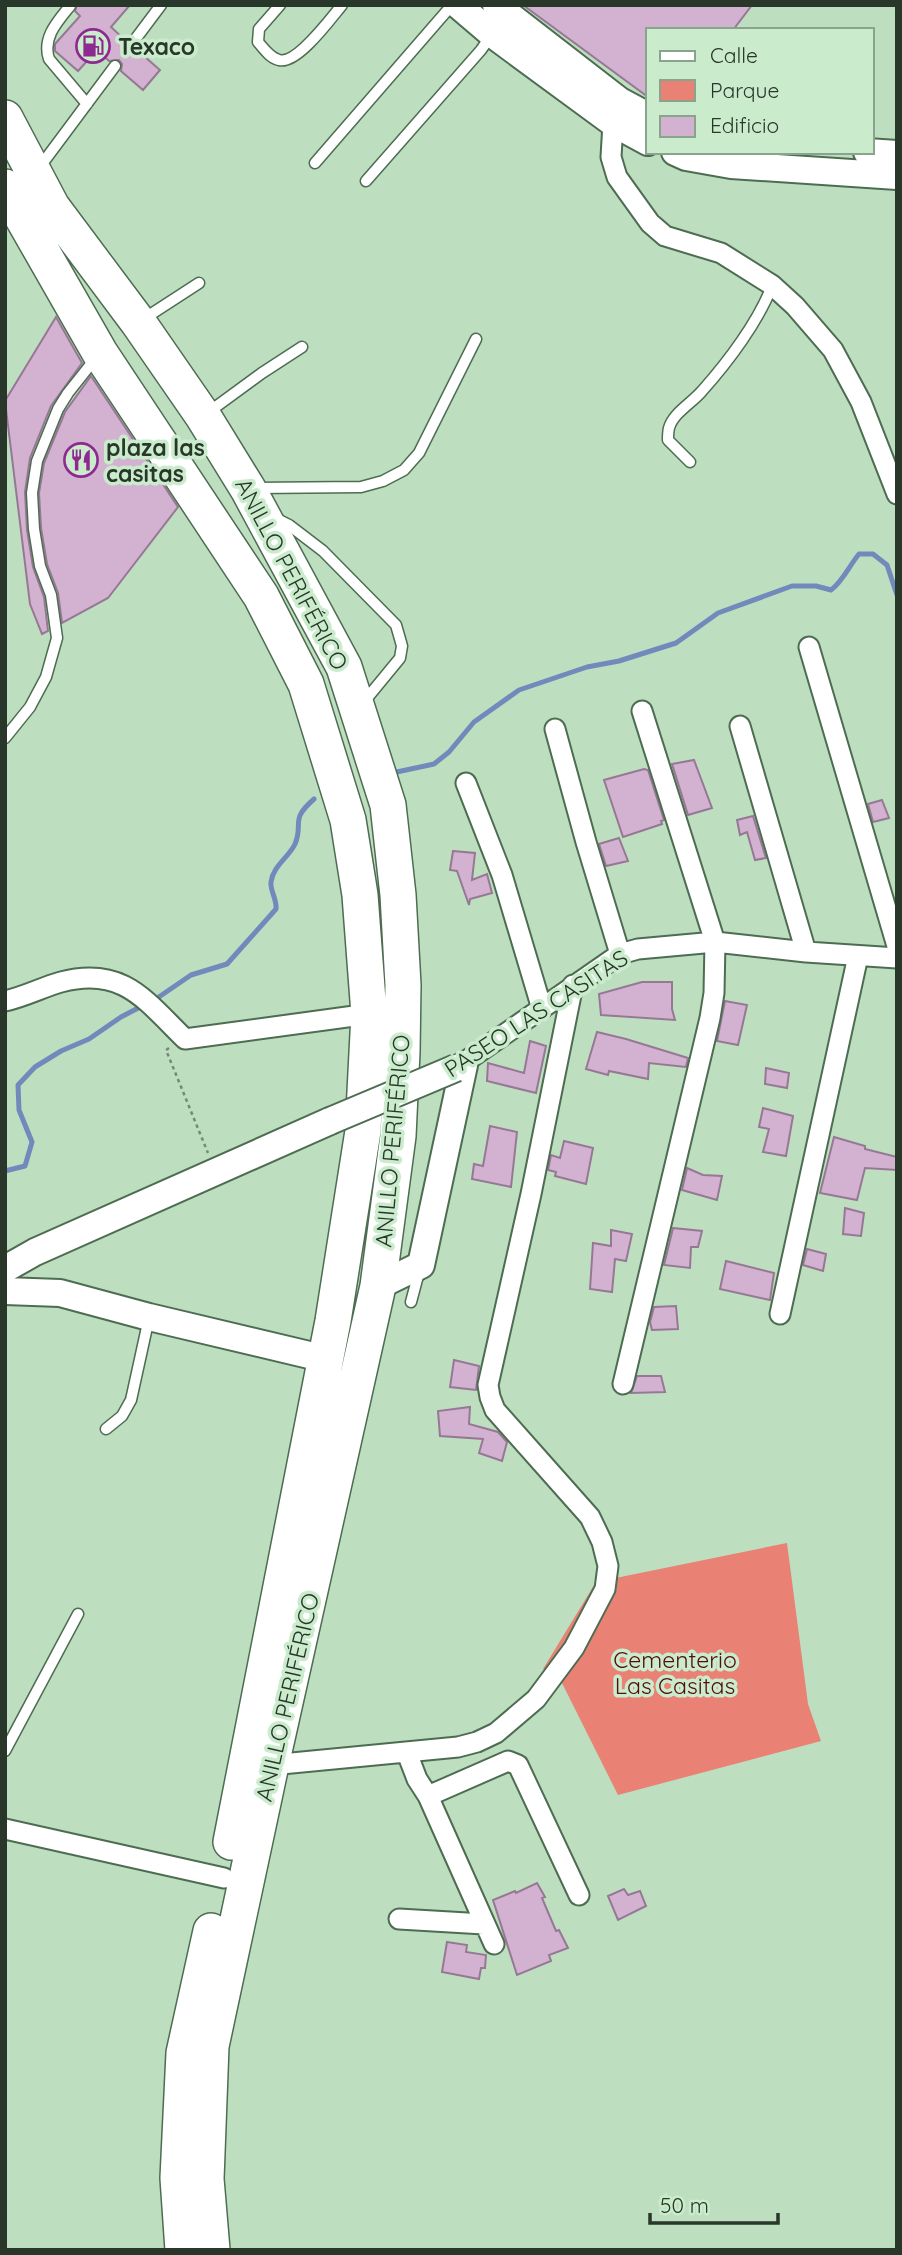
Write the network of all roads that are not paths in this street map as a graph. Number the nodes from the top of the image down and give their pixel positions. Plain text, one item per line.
1 (161, 5) edge
2 (280, 5) edge
3 (342, 5) edge
4 (452, 5) edge
5 (458, 5) edge
6 (496, 5) edge
7 (70, 6) edge
8 (492, 34) junction
9 (131, 45) dead end
10 (115, 66) dead end
11 (86, 104) junction
12 (646, 115) edge
13 (5, 118) edge
14 (613, 123) junction
15 (646, 141) edge
16 (874, 152) edge
17 (679, 154) edge
18 (897, 154) edge
19 (315, 163) dead end
20 (897, 176) edge
21 (20, 181) edge
22 (366, 181) dead end
23 (199, 283) dead end
24 (772, 285) junction
25 (138, 322) junction
26 (476, 338) dead end
27 (302, 347) dead end
28 (100, 353) junction
29 (203, 416) junction
30 (690, 462) dead end
31 (897, 494) edge
32 (253, 499) junction
33 (809, 647) dead end
34 (358, 708) junction
35 (642, 711) dead end
36 (740, 726) dead end
37 (555, 729) dead end
38 (5, 738) edge
39 (466, 783) dead end
40 (715, 942) junction
41 (897, 946) edge
42 (806, 952) junction
43 (620, 954) junction
44 (858, 956) junction
45 (897, 958) edge
46 (573, 985) junction
47 (5, 1001) edge
48 (542, 1009) junction
49 (369, 1014) junction
50 (460, 1067) junction
51 (35, 1252) junction
52 (421, 1265) junction
53 (5, 1269) edge
54 (379, 1286) junction
55 (5, 1291) edge
56 (60, 1293) junction
57 (411, 1302) dead end
58 (780, 1314) dead end
59 (149, 1317) junction
60 (326, 1359) junction
61 (623, 1384) dead end
62 (106, 1429) dead end
63 (78, 1614) dead end
64 (5, 1751) edge
65 (407, 1753) junction
66 (271, 1765) junction
67 (428, 1796) junction
68 (5, 1829) edge
69 (224, 1878) junction
70 (579, 1895) dead end
71 (399, 1919) dead end
72 (484, 1924) junction
73 (494, 1944) dead end
74 (217, 2244) edge
75 (183, 2250) edge

1 - 9 lane
2 - 3 lane
4 - 19 lane
5 - 8 street
6 - 12 street
7 - 11 lane
8 - 14 street
8 - 22 lane
10 - 11 lane
11 - 21 lane
13 - 21 highway, ANILLO PERIFÉRICO
14 - 15 street
14 - 24 street
16 - 18 street
17 - 20 street
21 - 25 highway, ANILLO PERIFÉRICO
21 - 28 highway, ANILLO PERIFÉRICO
23 - 25 lane
24 - 30 lane
24 - 31 street
25 - 29 highway, ANILLO PERIFÉRICO
26 - 32 lane
27 - 29 lane
28 - 38 lane
28 - 49 highway, ANILLO PERIFÉRICO
29 - 32 highway, ANILLO PERIFÉRICO
32 - 34 highway, ANILLO PERIFÉRICO
32 - 34 lane
33 - 41 street
34 - 54 highway, ANILLO PERIFÉRICO
35 - 40 street
36 - 42 street
37 - 43 street
39 - 48 street
40 - 42 street, PASEO LAS CASITAS
40 - 43 street, PASEO LAS CASITAS
40 - 61 street
42 - 44 street, PASEO LAS CASITAS
43 - 46 street, PASEO LAS CASITAS
44 - 45 street, PASEO LAS CASITAS
44 - 58 street
46 - 48 street, PASEO LAS CASITAS
46 - 65 street
47 - 49 street
48 - 50 street, PASEO LAS CASITAS
49 - 60 highway, ANILLO PERIFÉRICO
50 - 51 street, PASEO LAS CASITAS, bridge
50 - 52 street
51 - 53 street, PASEO LAS CASITAS
51 - 56 street
52 - 54 street
52 - 57 lane
54 - 66 highway, ANILLO PERIFÉRICO
55 - 56 street
56 - 59 street
59 - 60 street
59 - 62 lane
60 - 69 highway, ANILLO PERIFÉRICO
63 - 64 lane
65 - 66 street
65 - 67 street
66 - 74 highway, ANILLO PERIFÉRICO
67 - 70 street
67 - 72 street
68 - 69 street
69 - 75 highway, ANILLO PERIFÉRICO
71 - 72 street
72 - 73 street

